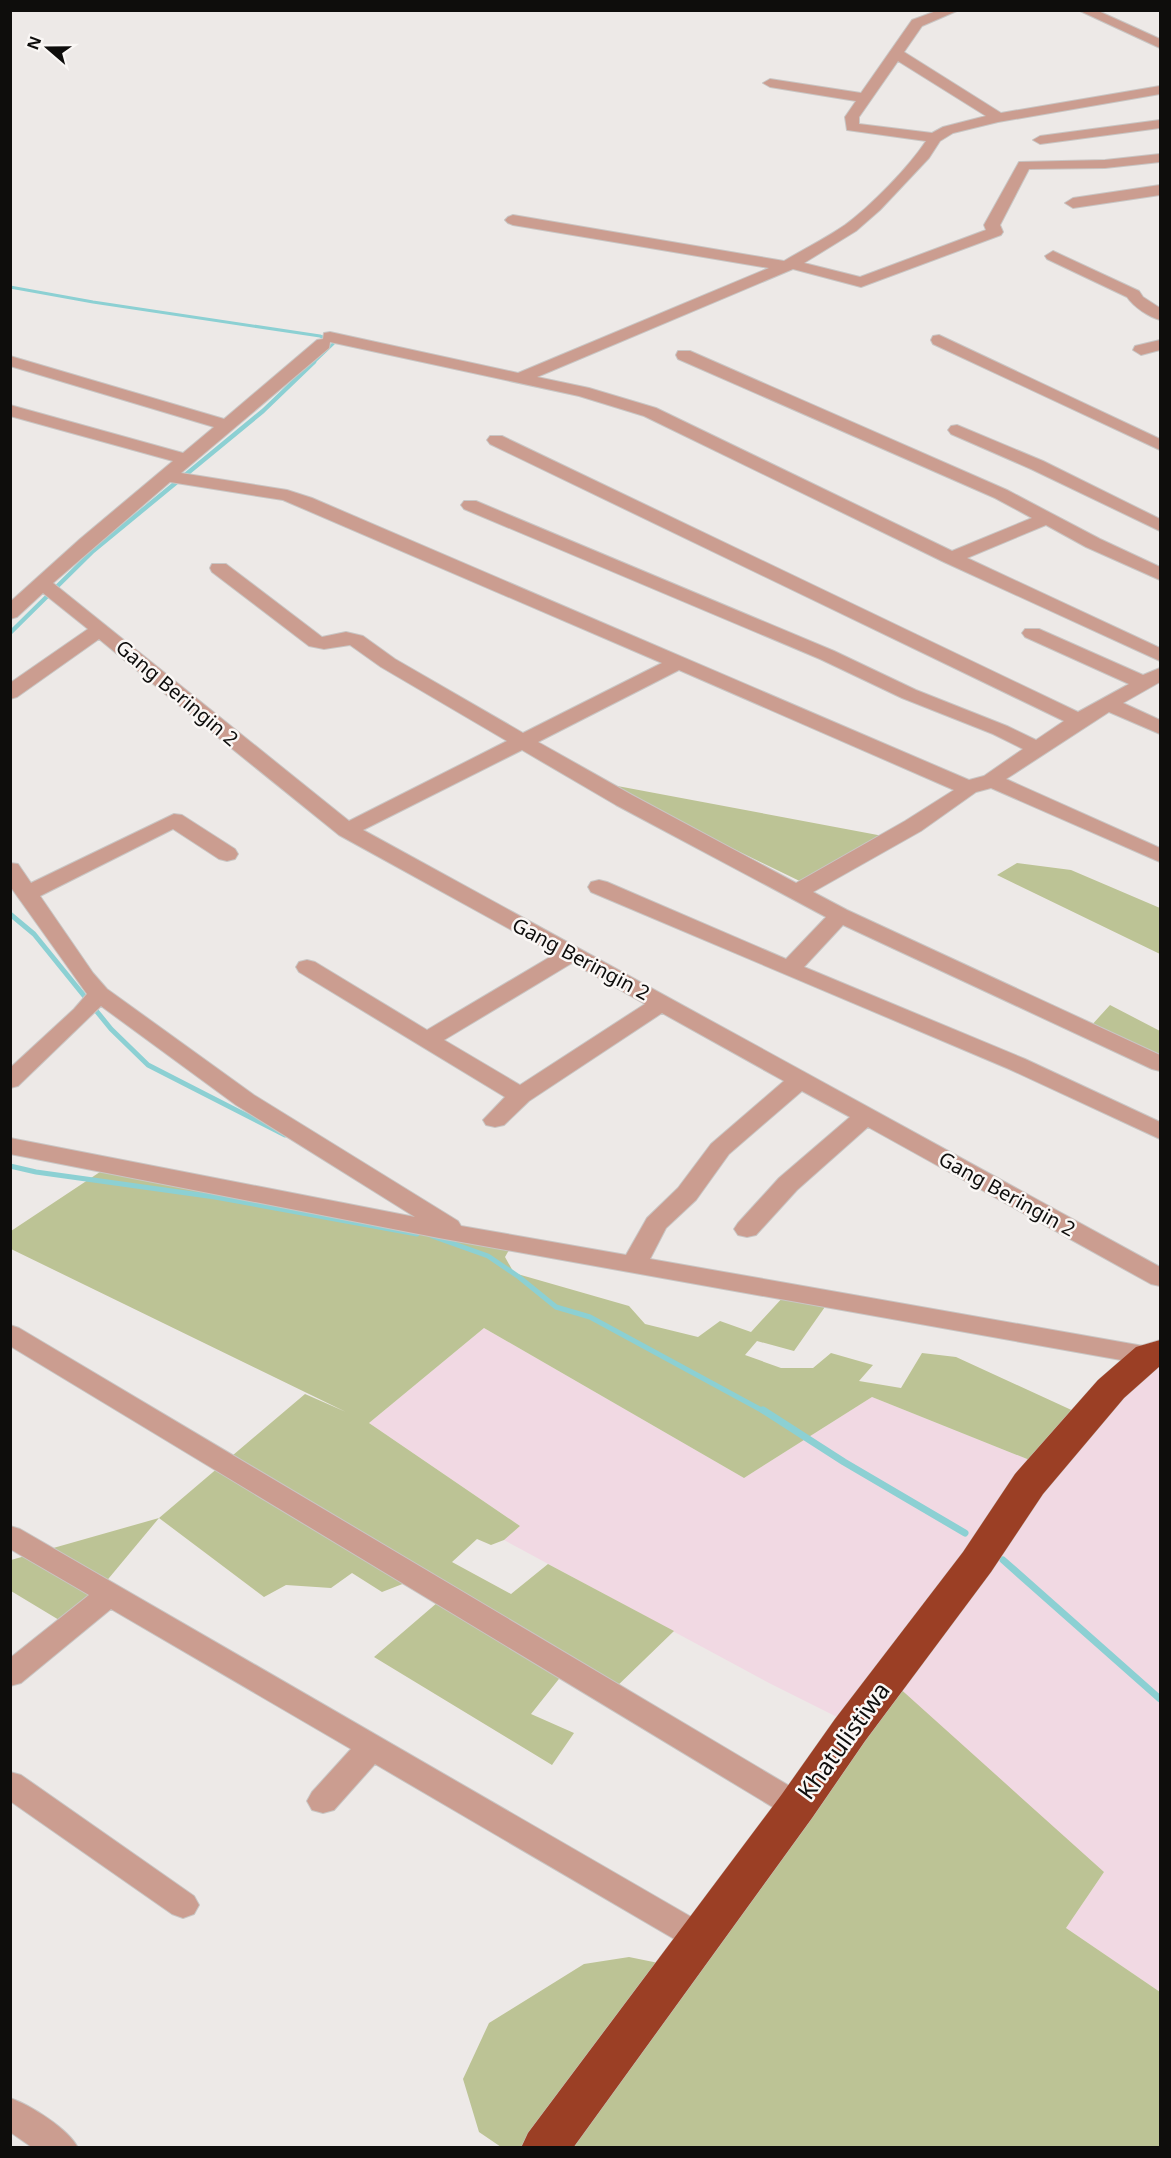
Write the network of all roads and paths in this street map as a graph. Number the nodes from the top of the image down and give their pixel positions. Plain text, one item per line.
1 (953, 10) edge
2 (1084, 10) edge
3 (1161, 44) edge
4 (895, 54) junction
5 (770, 83) dead end
6 (1161, 90) edge
7 (866, 99) junction
8 (998, 118) junction
9 (1161, 124) edge
10 (935, 138) junction
11 (1040, 140) dead end
12 (1161, 158) edge
13 (1161, 190) edge
14 (1072, 203) dead end
15 (513, 220) dead end
16 (1053, 256) dead end
17 (789, 265) junction
18 (1161, 315) edge
19 (939, 340) dead end
20 (1161, 345) edge
21 (1142, 350) dead end
22 (684, 356) dead end
23 (10, 362) edge
24 (520, 378) junction
25 (10, 410) edge
26 (226, 425) junction
27 (957, 430) dead end
28 (496, 440) dead end
29 (1161, 445) edge
30 (185, 459) junction
31 (177, 478) junction
32 (470, 505) dead end
33 (1047, 518) junction
34 (1161, 526) edge
35 (951, 558) junction
36 (219, 568) dead end
37 (1161, 574) edge
38 (49, 588) junction
39 (15, 602) edge
40 (100, 629) junction
41 (1032, 633) dead end
42 (1161, 655) edge
43 (681, 662) junction
44 (1152, 679) edge
45 (10, 693) edge
46 (1109, 704) junction
47 (1079, 720) junction
48 (1161, 728) edge
49 (524, 742) junction
50 (1037, 748) junction
51 (991, 780) junction
52 (966, 787) junction
53 (347, 830) junction
54 (227, 854) dead end
55 (1161, 856) edge
56 (10, 869) edge
57 (599, 887) dead end
58 (797, 892) junction
59 (28, 893) junction
60 (839, 915) junction
61 (573, 954) junction
62 (308, 967) dead end
63 (789, 969) junction
64 (92, 1002) junction
65 (662, 1003) junction
66 (426, 1040) junction
67 (1161, 1064) edge
68 (10, 1081) edge
69 (799, 1081) junction
70 (519, 1096) junction
71 (866, 1116) junction
72 (495, 1120) dead end
73 (1161, 1131) edge
74 (10, 1146) edge
75 (747, 1228) dead end
76 (449, 1232) junction
77 (634, 1264) junction
78 (1161, 1278) edge
79 (10, 1334) edge
80 (1155, 1354) edge
81 (10, 1536) edge
82 (111, 1593) junction
83 (10, 1675) edge
84 (373, 1746) junction
85 (10, 1784) edge
86 (323, 1802) dead end
87 (797, 1806) junction
88 (183, 1905) dead end
89 (700, 1938) junction
90 (10, 2113) edge
91 (61, 2148) edge
92 (545, 2148) edge

1 - 4 street
2 - 3 street
4 - 7 street
4 - 8 street
5 - 7 street
6 - 8 street
7 - 10 street
8 - 10 street
9 - 11 street
10 - 17 street
12 - 17 street
13 - 14 street
15 - 17 street
16 - 18 street
17 - 24 street
19 - 29 street
20 - 21 street
22 - 33 street
23 - 26 street
24 - 26 street
24 - 35 street
25 - 30 street
26 - 30 street
27 - 34 street
28 - 47 street
30 - 31 street
31 - 38 street
31 - 43 street
32 - 50 street
33 - 35 street
33 - 37 street
35 - 42 street
36 - 49 street
38 - 39 street
38 - 40 street, Gang Beringin 2
40 - 45 street
40 - 53 street, Gang Beringin 2
41 - 44 street
43 - 49 street
43 - 52 street
44 - 46 street
46 - 47 street
46 - 48 street
47 - 50 street
49 - 53 street
49 - 58 street
50 - 51 street
51 - 52 street
51 - 55 street
52 - 58 street
53 - 61 street, Gang Beringin 2
54 - 59 street
56 - 59 street
57 - 63 street
58 - 60 street
59 - 64 street
60 - 63 street
60 - 67 street
61 - 65 street, Gang Beringin 2
61 - 66 street
62 - 66 street
63 - 73 street
64 - 68 street
64 - 76 street
65 - 69 street, Gang Beringin 2
65 - 70 street
66 - 70 street
69 - 71 street, Gang Beringin 2
69 - 77 street
70 - 72 street
71 - 75 street
71 - 78 street, Gang Beringin 2
74 - 76 street
76 - 77 street
77 - 80 street
79 - 87 street
80 - 87 highway, Khatulistiwa
81 - 82 street
82 - 83 street
82 - 84 street
84 - 86 street
84 - 89 street
85 - 88 street
87 - 89 highway, Khatulistiwa
89 - 92 highway, Khatulistiwa
90 - 91 street

